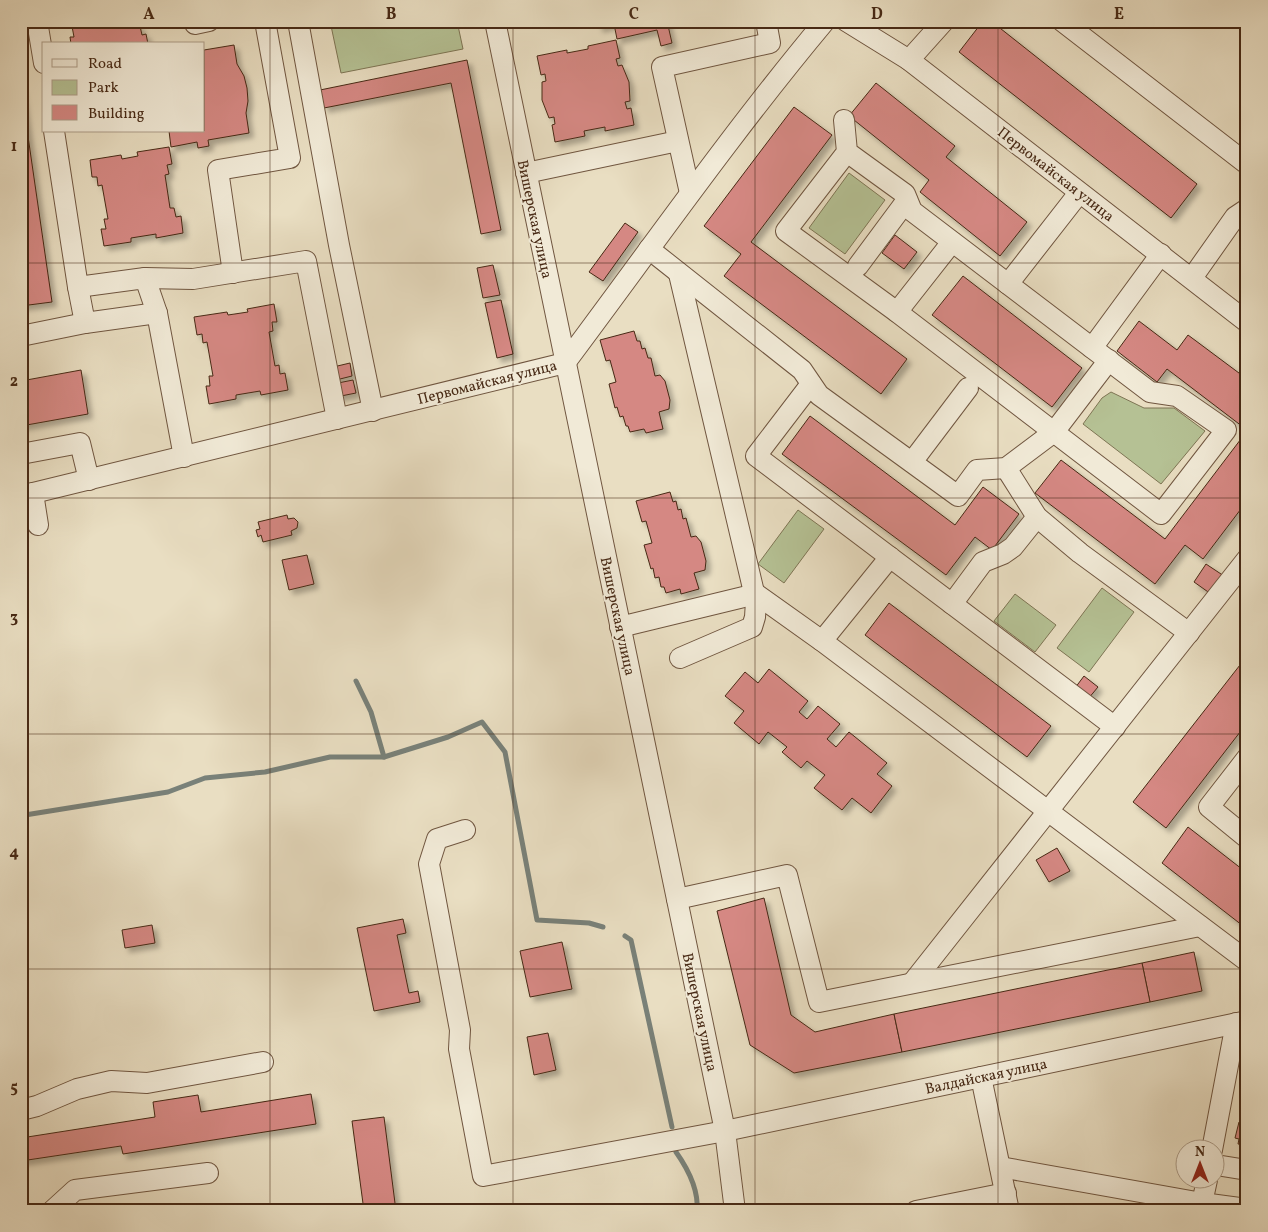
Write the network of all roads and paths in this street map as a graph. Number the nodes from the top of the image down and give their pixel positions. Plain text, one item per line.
1 (37, 21) edge
2 (195, 21) edge
3 (209, 21) edge
4 (265, 21) edge
5 (298, 21) edge
6 (495, 21) edge
7 (766, 21) edge
8 (825, 21) edge
9 (846, 21) edge
10 (944, 21) edge
11 (1062, 21) edge
12 (770, 42) junction
13 (42, 51) edge
14 (909, 60) junction
15 (792, 61) junction
16 (844, 120) dead end
17 (54, 132) edge
18 (678, 141) junction
19 (322, 152) junction
20 (846, 152) junction
21 (290, 158) junction
22 (1247, 164) edge
23 (526, 173) junction
24 (690, 193) junction
25 (1079, 193) junction
26 (907, 200) junction
27 (1247, 209) edge
28 (952, 242) junction
29 (649, 249) junction
30 (1160, 254) junction
31 (858, 266) dead end
32 (233, 273) junction
33 (679, 274) junction
34 (145, 278) junction
35 (1192, 278) junction
36 (1008, 284) junction
37 (78, 287) junction
38 (897, 312) junction
39 (157, 313) junction
40 (1247, 322) edge
41 (85, 323) junction
42 (21, 336) edge
43 (1092, 348) junction
44 (1109, 360) junction
45 (565, 364) junction
46 (811, 384) junction
47 (968, 388) dead end
48 (372, 411) junction
49 (336, 419) junction
50 (1054, 432) junction
51 (21, 454) edge
52 (184, 456) junction
53 (912, 462) junction
54 (1006, 468) junction
55 (89, 480) junction
56 (27, 495) edge
57 (1037, 517) junction
58 (38, 525) dead end
59 (890, 557) junction
60 (1247, 559) edge
61 (756, 594) junction
62 (952, 604) junction
63 (620, 627) junction
64 (1189, 633) junction
65 (822, 641) junction
66 (680, 658) dead end
67 (1115, 727) junction
68 (1247, 758) edge
69 (1047, 812) junction
70 (465, 830) dead end
71 (1247, 838) edge
72 (676, 899) junction
73 (1200, 926) junction
74 (1247, 961) edge
75 (913, 982) junction
76 (1241, 1027) edge
77 (263, 1062) dead end
78 (981, 1077) junction
79 (21, 1110) edge
80 (725, 1130) junction
81 (1214, 1140) edge
82 (1000, 1167) junction
83 (1226, 1167) edge
84 (1247, 1170) edge
85 (208, 1173) dead end
86 (1205, 1190) edge
87 (1202, 1203) junction
88 (1012, 1206) edge
89 (1247, 1209) edge
90 (52, 1211) edge
91 (734, 1211) edge
92 (916, 1211) edge

1 - 13 street
2 - 3 street
4 - 21 street
5 - 19 street
6 - 23 street, Вишерская улица
7 - 12 street
8 - 15 street, Первомайская улица
9 - 14 street, Первомайская улица
10 - 14 street
11 - 22 street
12 - 15 street
12 - 18 street
14 - 25 street, Первомайская улица
15 - 24 street, Первомайская улица
16 - 20 street
17 - 37 street
18 - 23 street
18 - 24 street
19 - 21 street
19 - 48 street
20 - 26 street
20 - 38 street
21 - 32 street
23 - 45 street, Вишерская улица
24 - 29 street, Первомайская улица
25 - 30 street, Первомайская улица
25 - 36 street
26 - 28 street
26 - 31 street
27 - 35 street
28 - 36 street
28 - 38 street
29 - 33 street
29 - 45 street, Первомайская улица
30 - 35 street, Первомайская улица
30 - 43 street
32 - 34 street
32 - 49 street
33 - 46 street
33 - 61 street
34 - 37 street
34 - 39 street
35 - 40 street, Первомайская улица
36 - 43 street
37 - 41 street
38 - 50 street
39 - 41 street
39 - 52 street
41 - 42 street
43 - 44 street
44 - 50 street
44 - 50 street
45 - 48 street, Первомайская улица
45 - 63 street, Вишерская улица
46 - 53 street
46 - 59 street
47 - 53 street
48 - 49 street, Первомайская улица
49 - 52 street, Первомайская улица
50 - 54 street
51 - 55 street
52 - 55 street, Первомайская улица
53 - 54 street
54 - 57 street
55 - 56 street, Первомайская улица
56 - 58 street
57 - 62 street
57 - 64 street
59 - 62 street
59 - 65 street
60 - 64 street
61 - 63 street
61 - 65 street
61 - 66 street
62 - 67 street
63 - 72 street, Вишерская улица
64 - 67 street
65 - 69 street
67 - 69 street
68 - 71 street
69 - 73 street
69 - 75 street
70 - 80 street, Валдайская улица
72 - 75 street
72 - 80 street, Вишерская улица
73 - 74 street
73 - 75 street
76 - 78 street, Валдайская улица
76 - 81 street
77 - 79 street
78 - 80 street, Валдайская улица
78 - 82 street
80 - 91 street, Вишерская улица
82 - 87 street
82 - 88 street
83 - 84 street
85 - 90 street
86 - 87 street
87 - 89 street
88 - 92 street

